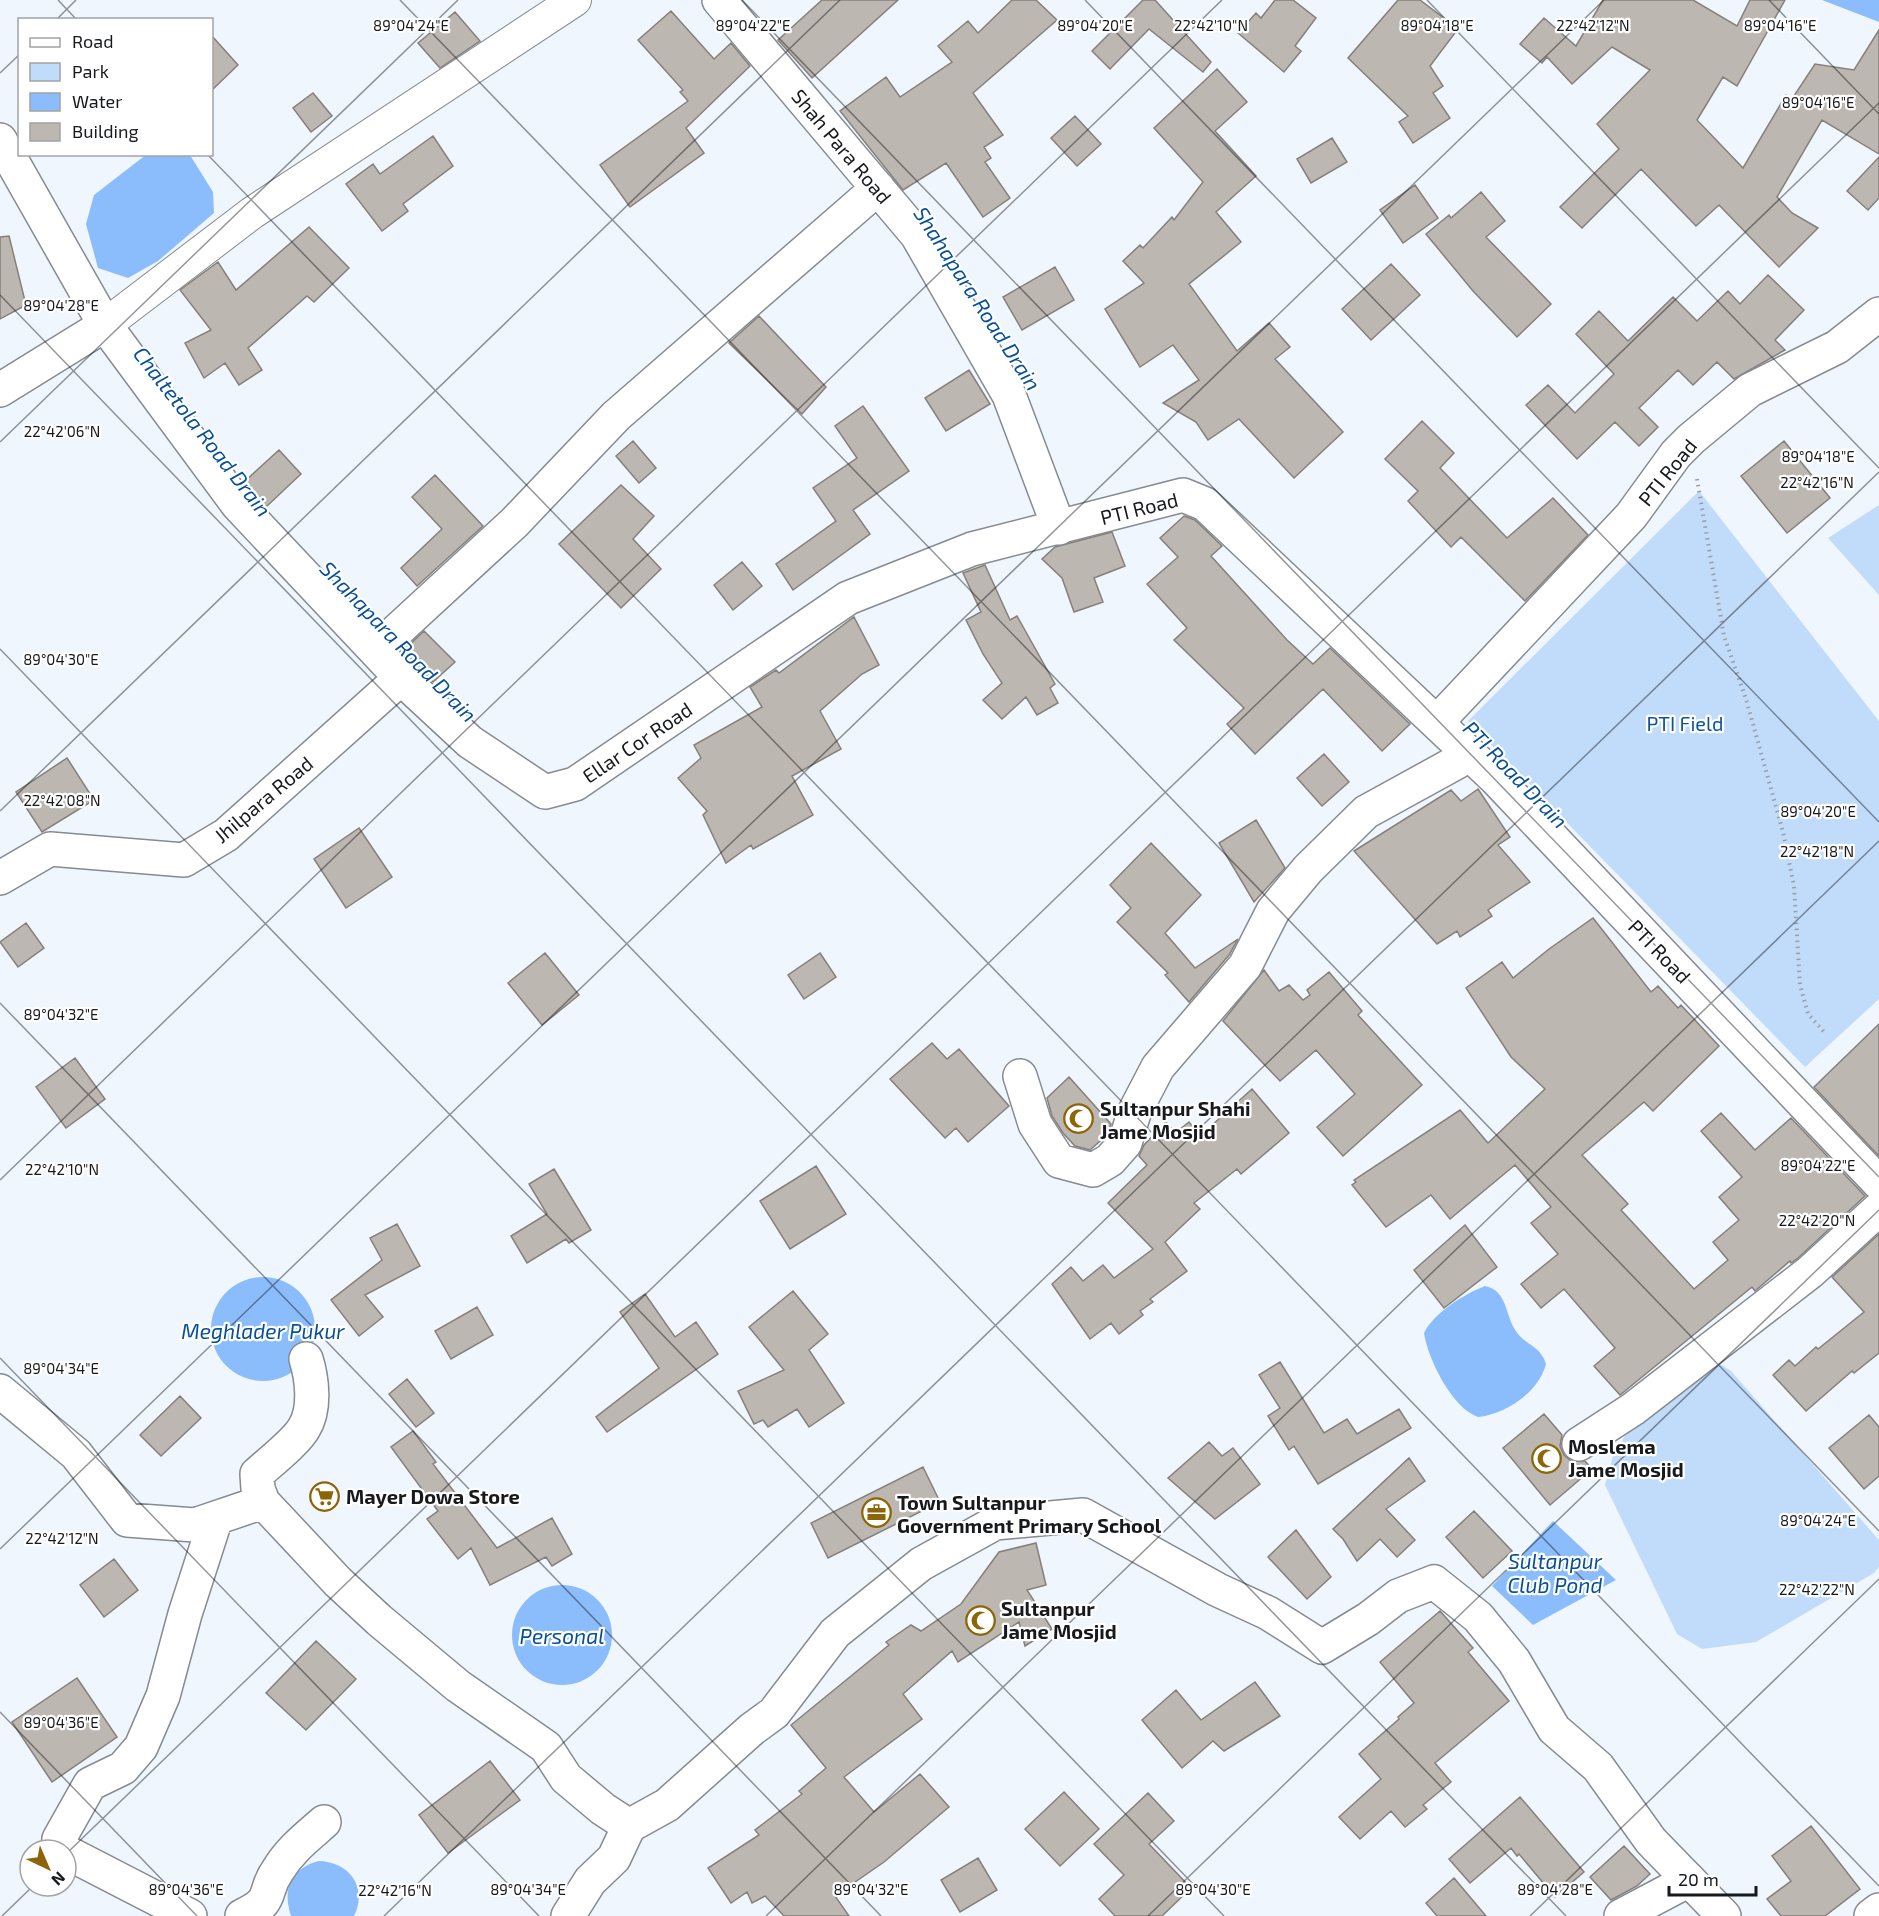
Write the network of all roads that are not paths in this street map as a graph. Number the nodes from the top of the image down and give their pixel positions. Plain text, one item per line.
1 (575, 0) edge
2 (719, 0) edge
3 (0, 140) edge
4 (878, 188) junction
5 (1879, 314) edge
6 (105, 325) junction
7 (0, 390) edge
8 (1059, 528) junction
9 (972, 549) joint
10 (376, 650) junction
11 (401, 678) junction
12 (1437, 722) junction
13 (1468, 752) junction
14 (0, 878) edge
15 (1020, 1076) dead end
16 (1879, 1183) edge
17 (1879, 1209) edge
18 (306, 1359) dead end
19 (0, 1391) edge
20 (0, 1405) edge
21 (1579, 1444) dead end
22 (263, 1502) junction
23 (216, 1518) junction
24 (121, 1525) dead end
25 (324, 1822) dead end
26 (629, 1826) junction
27 (60, 1838) edge
28 (78, 1858) edge
29 (1689, 1880) junction
30 (1879, 1910) edge
31 (262, 1911) edge
32 (190, 1916) edge
33 (568, 1916) edge
34 (1622, 1916) edge
35 (1724, 1916) edge
36 (1871, 1916) edge

1 - 6 street
2 - 4 street, Shah Para Road
3 - 6 street, Ellar Cor Road
4 - 8 street, Shah Para Road
4 - 10 street
5 - 12 street, PTI Road
6 - 7 street
6 - 10 street, Ellar Cor Road
8 - 9 street, PTI Road
8 - 12 street, PTI Road
9 - 11 street, Ellar Cor Road
10 - 11 street, Ellar Cor Road
11 - 14 street, Jhilpara Road
12 - 13 street, PTI Road
13 - 15 street
13 - 16 street, PTI Road
17 - 21 street
18 - 22 street
19 - 23 street
20 - 24 street
22 - 23 street
22 - 26 street
23 - 27 street
25 - 31 street
26 - 29 street
26 - 33 street
28 - 32 street
29 - 34 street
29 - 35 street
30 - 36 street

